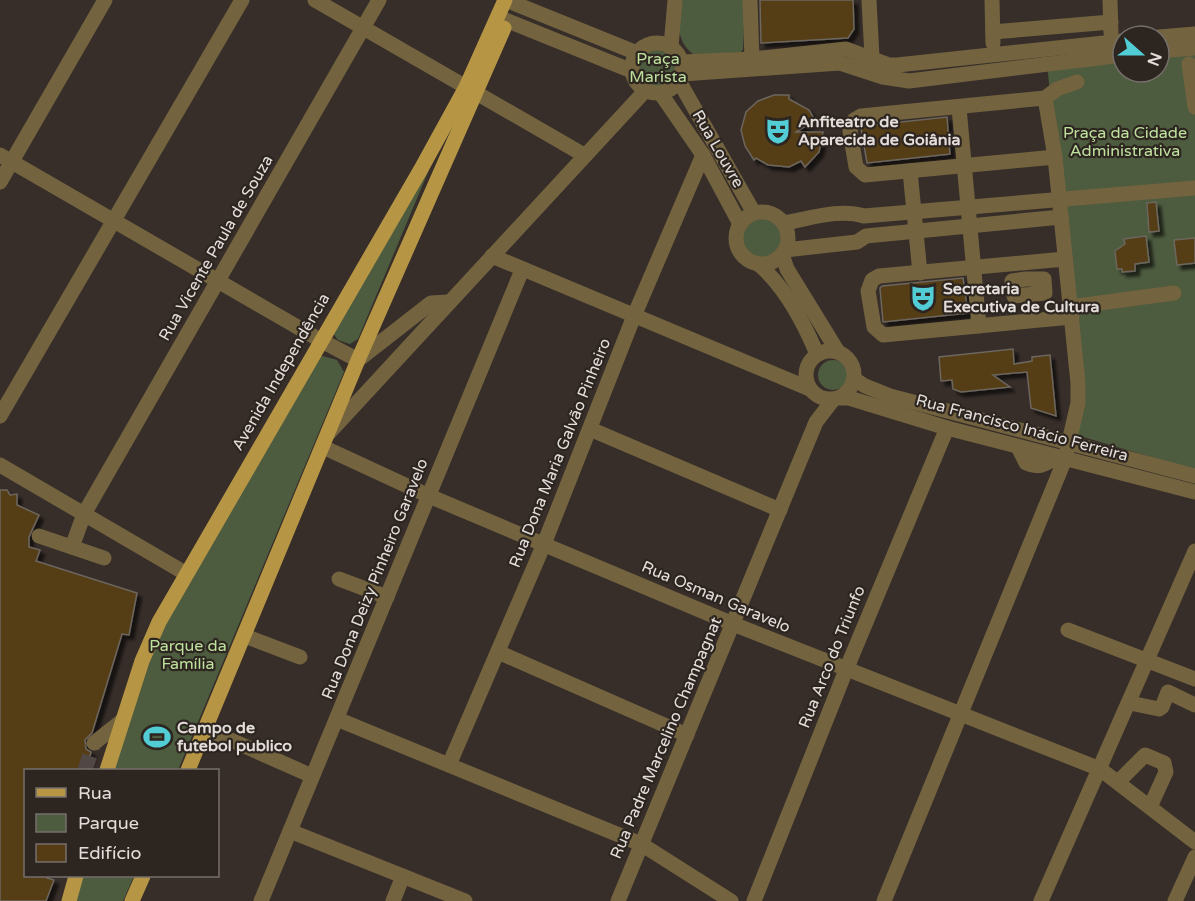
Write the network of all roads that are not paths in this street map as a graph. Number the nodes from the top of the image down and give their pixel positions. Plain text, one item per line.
1 (105, 0) edge
2 (242, 0) edge
3 (315, 0) edge
4 (379, 0) edge
5 (750, 0) edge
6 (869, 0) edge
7 (992, 0) edge
8 (1110, 0) edge
9 (510, 1) edge
10 (674, 8) edge
11 (502, 19) junction
12 (1111, 22) joint
13 (364, 28) junction
14 (993, 32) junction
15 (1195, 34) edge
16 (1171, 37) edge
17 (1111, 43) edge
18 (664, 45) junction
19 (1195, 48) edge
20 (1171, 50) edge
21 (637, 53) junction
22 (994, 55) junction
23 (1111, 56) edge
24 (872, 57) junction
25 (753, 59) junction
26 (1189, 64) dead end
27 (632, 71) junction
28 (681, 73) junction
29 (1077, 82) dead end
30 (471, 90) junction
31 (645, 91) junction
32 (661, 94) junction
33 (1045, 98) junction
34 (1195, 107) edge
35 (959, 108) junction
36 (584, 155) junction
37 (703, 155) junction
38 (1055, 157) junction
39 (6, 159) edge
40 (965, 166) junction
41 (910, 171) junction
42 (0, 182) edge
43 (1195, 188) edge
44 (1059, 201) junction
45 (969, 207) junction
46 (914, 211) junction
47 (754, 213) junction
48 (864, 216) junction
49 (1061, 217) junction
50 (113, 221) junction
51 (784, 223) junction
52 (740, 224) junction
53 (970, 225) junction
54 (916, 231) junction
55 (866, 236) junction
56 (784, 252) junction
57 (492, 256) junction
58 (1065, 259) junction
59 (757, 263) junction
60 (974, 268) junction
61 (522, 270) junction
62 (920, 273) junction
63 (218, 281) junction
64 (1174, 293) dead end
65 (449, 302) junction
66 (1071, 312) junction
67 (634, 316) junction
68 (980, 326) junction
69 (320, 340) junction
70 (838, 352) junction
71 (817, 354) junction
72 (358, 360) junction
73 (854, 379) junction
74 (812, 392) junction
75 (836, 399) junction
76 (0, 416) edge
77 (816, 422) junction
78 (947, 428) junction
79 (591, 429) junction
80 (326, 441) junction
81 (1069, 443) junction
82 (1061, 458) junction
83 (0, 465) edge
84 (1195, 476) edge
85 (1195, 492) edge
86 (429, 496) junction
87 (780, 510) junction
88 (84, 514) junction
89 (39, 536) dead end
90 (544, 544) junction
91 (72, 548) junction
92 (1195, 551) edge
93 (104, 558) dead end
94 (185, 573) junction
95 (339, 579) dead end
96 (387, 597) junction
97 (733, 624) junction
98 (1068, 630) dead end
99 (245, 636) junction
100 (498, 652) junction
101 (300, 657) dead end
102 (1147, 659) junction
103 (846, 670) junction
104 (1195, 679) edge
105 (1130, 703) junction
106 (1195, 705) edge
107 (960, 715) junction
108 (337, 719) junction
109 (122, 721) junction
110 (206, 729) junction
111 (687, 735) junction
112 (94, 743) tunnel mouth
113 (449, 765) junction
114 (108, 769) edge
115 (189, 769) edge
116 (1102, 770) junction
117 (312, 776) junction
118 (1118, 782) junction
119 (1150, 807) junction
120 (290, 831) junction
121 (1195, 842) edge
122 (641, 844) junction
123 (1195, 857) edge
124 (403, 876) junction
125 (76, 877) edge
126 (143, 877) edge
127 (69, 901) edge
128 (132, 901) edge
129 (261, 901) edge
130 (393, 901) edge
131 (465, 901) edge
132 (618, 901) edge
133 (731, 901) edge
134 (754, 901) edge
135 (884, 901) edge
136 (1041, 901) edge
137 (1175, 901) edge

1 - 39 street
2 - 50 street
3 - 13 street
4 - 13 street, Rua Vicente Paula de Souza
5 - 25 street
6 - 24 street
7 - 14 street
8 - 12 street
9 - 11 main road, Avenida Independência
9 - 21 street
10 - 18 street
11 - 27 street
11 - 30 main road, Avenida Independência
12 - 14 street
13 - 30 street
13 - 63 street, Rua Vicente Paula de Souza
14 - 22 street
15 - 16 street
17 - 22 street
18 - 21 street
18 - 28 street
19 - 20 street
21 - 27 street
22 - 24 street
23 - 28 street
24 - 25 street
25 - 28 street
26 - 34 street
27 - 31 street
28 - 32 street
28 - 47 street, Rua Louvre
29 - 33 street
30 - 36 street
30 - 69 main road, Avenida Independência
30 - 72 main road, Avenida Independência
31 - 32 street
31 - 36 street
32 - 37 street, Rua Louvre
33 - 35 street
33 - 38 street
35 - 40 street
35 - 41 street
36 - 57 street
37 - 52 street, Rua Louvre
37 - 67 street, Rua Dona Maria Galvão Pinheiro
38 - 40 street
38 - 44 street
39 - 42 street
39 - 50 street
40 - 41 street
40 - 45 street
41 - 46 street
43 - 44 street
44 - 45 street
44 - 49 street
45 - 46 street
45 - 53 street
46 - 48 street
46 - 54 street
47 - 51 street
47 - 52 street
48 - 51 street
48 - 55 street
49 - 53 street
49 - 58 street
50 - 63 street
50 - 76 street
51 - 56 street
52 - 59 street
53 - 54 street
53 - 60 street
54 - 55 street
54 - 62 street
55 - 56 street
56 - 59 street
56 - 70 street
57 - 61 street
57 - 65 street
58 - 60 street
58 - 66 street
59 - 71 street
60 - 62 street
60 - 68 street
61 - 67 street
61 - 86 street, Rua Dona Deizy Pinheiro Garavelo
62 - 68 street
63 - 69 street
63 - 88 street, Rua Vicente Paula de Souza
64 - 66 street
65 - 72 street
65 - 80 street
66 - 68 street
66 - 81 street
67 - 74 street
67 - 79 street, Rua Dona Maria Galvão Pinheiro
69 - 72 street
69 - 94 main road, Avenida Independência
70 - 71 street
70 - 73 street
71 - 74 street
72 - 80 main road, Avenida Independência
73 - 75 street
73 - 81 street, Rua Francisco Inácio Ferreira
74 - 75 street
74 - 77 street, Rua Padre Marcelino Champagnat
75 - 77 street, Rua Padre Marcelino Champagnat
75 - 78 street, Rua Francisco Inácio Ferreira
77 - 87 street, Rua Padre Marcelino Champagnat
78 - 82 street, Rua Francisco Inácio Ferreira
78 - 103 street, Rua Arco do Triunfo
79 - 87 street
79 - 90 street, Rua Dona Maria Galvão Pinheiro
80 - 86 street, Rua Osman Garavelo
80 - 99 main road, Avenida Independência
81 - 82 street
81 - 84 street, Rua Francisco Inácio Ferreira
82 - 85 street, Rua Francisco Inácio Ferreira
82 - 107 street
83 - 88 street
86 - 90 street, Rua Osman Garavelo
86 - 96 street, Rua Dona Deizy Pinheiro Garavelo
87 - 97 street, Rua Padre Marcelino Champagnat
88 - 91 street, Rua Vicente Paula de Souza
88 - 94 street
89 - 91 street
90 - 97 street, Rua Osman Garavelo
90 - 100 street, Rua Dona Maria Galvão Pinheiro
91 - 93 street
92 - 102 street
94 - 109 main road, Avenida Independência
95 - 96 street
96 - 108 street, Rua Dona Deizy Pinheiro Garavelo
97 - 103 street, Rua Osman Garavelo
97 - 111 street, Rua Padre Marcelino Champagnat
98 - 102 street
99 - 101 street
99 - 110 main road, Avenida Independência
100 - 111 street
100 - 113 street, Rua Dona Maria Galvão Pinheiro
102 - 104 street
102 - 105 street
103 - 107 street, Rua Osman Garavelo
103 - 134 street, Rua Arco do Triunfo
105 - 106 street
105 - 116 street
107 - 116 street, Rua Osman Garavelo
107 - 135 street
108 - 113 street
108 - 117 street, Rua Dona Deizy Pinheiro Garavelo
109 - 112 street
109 - 114 main road, Avenida Independência
110 - 115 main road, Avenida Independência
110 - 117 street
111 - 122 street, Rua Padre Marcelino Champagnat
113 - 122 street
116 - 118 street, Rua Osman Garavelo
116 - 136 street
117 - 120 street, Rua Dona Deizy Pinheiro Garavelo
118 - 119 street, Rua Osman Garavelo
118 - 119 street
119 - 121 street, Rua Osman Garavelo
120 - 124 street
120 - 129 street, Rua Dona Deizy Pinheiro Garavelo
122 - 132 street, Rua Padre Marcelino Champagnat
122 - 133 street
123 - 137 street
124 - 130 street
124 - 131 street
125 - 127 main road
126 - 128 main road

